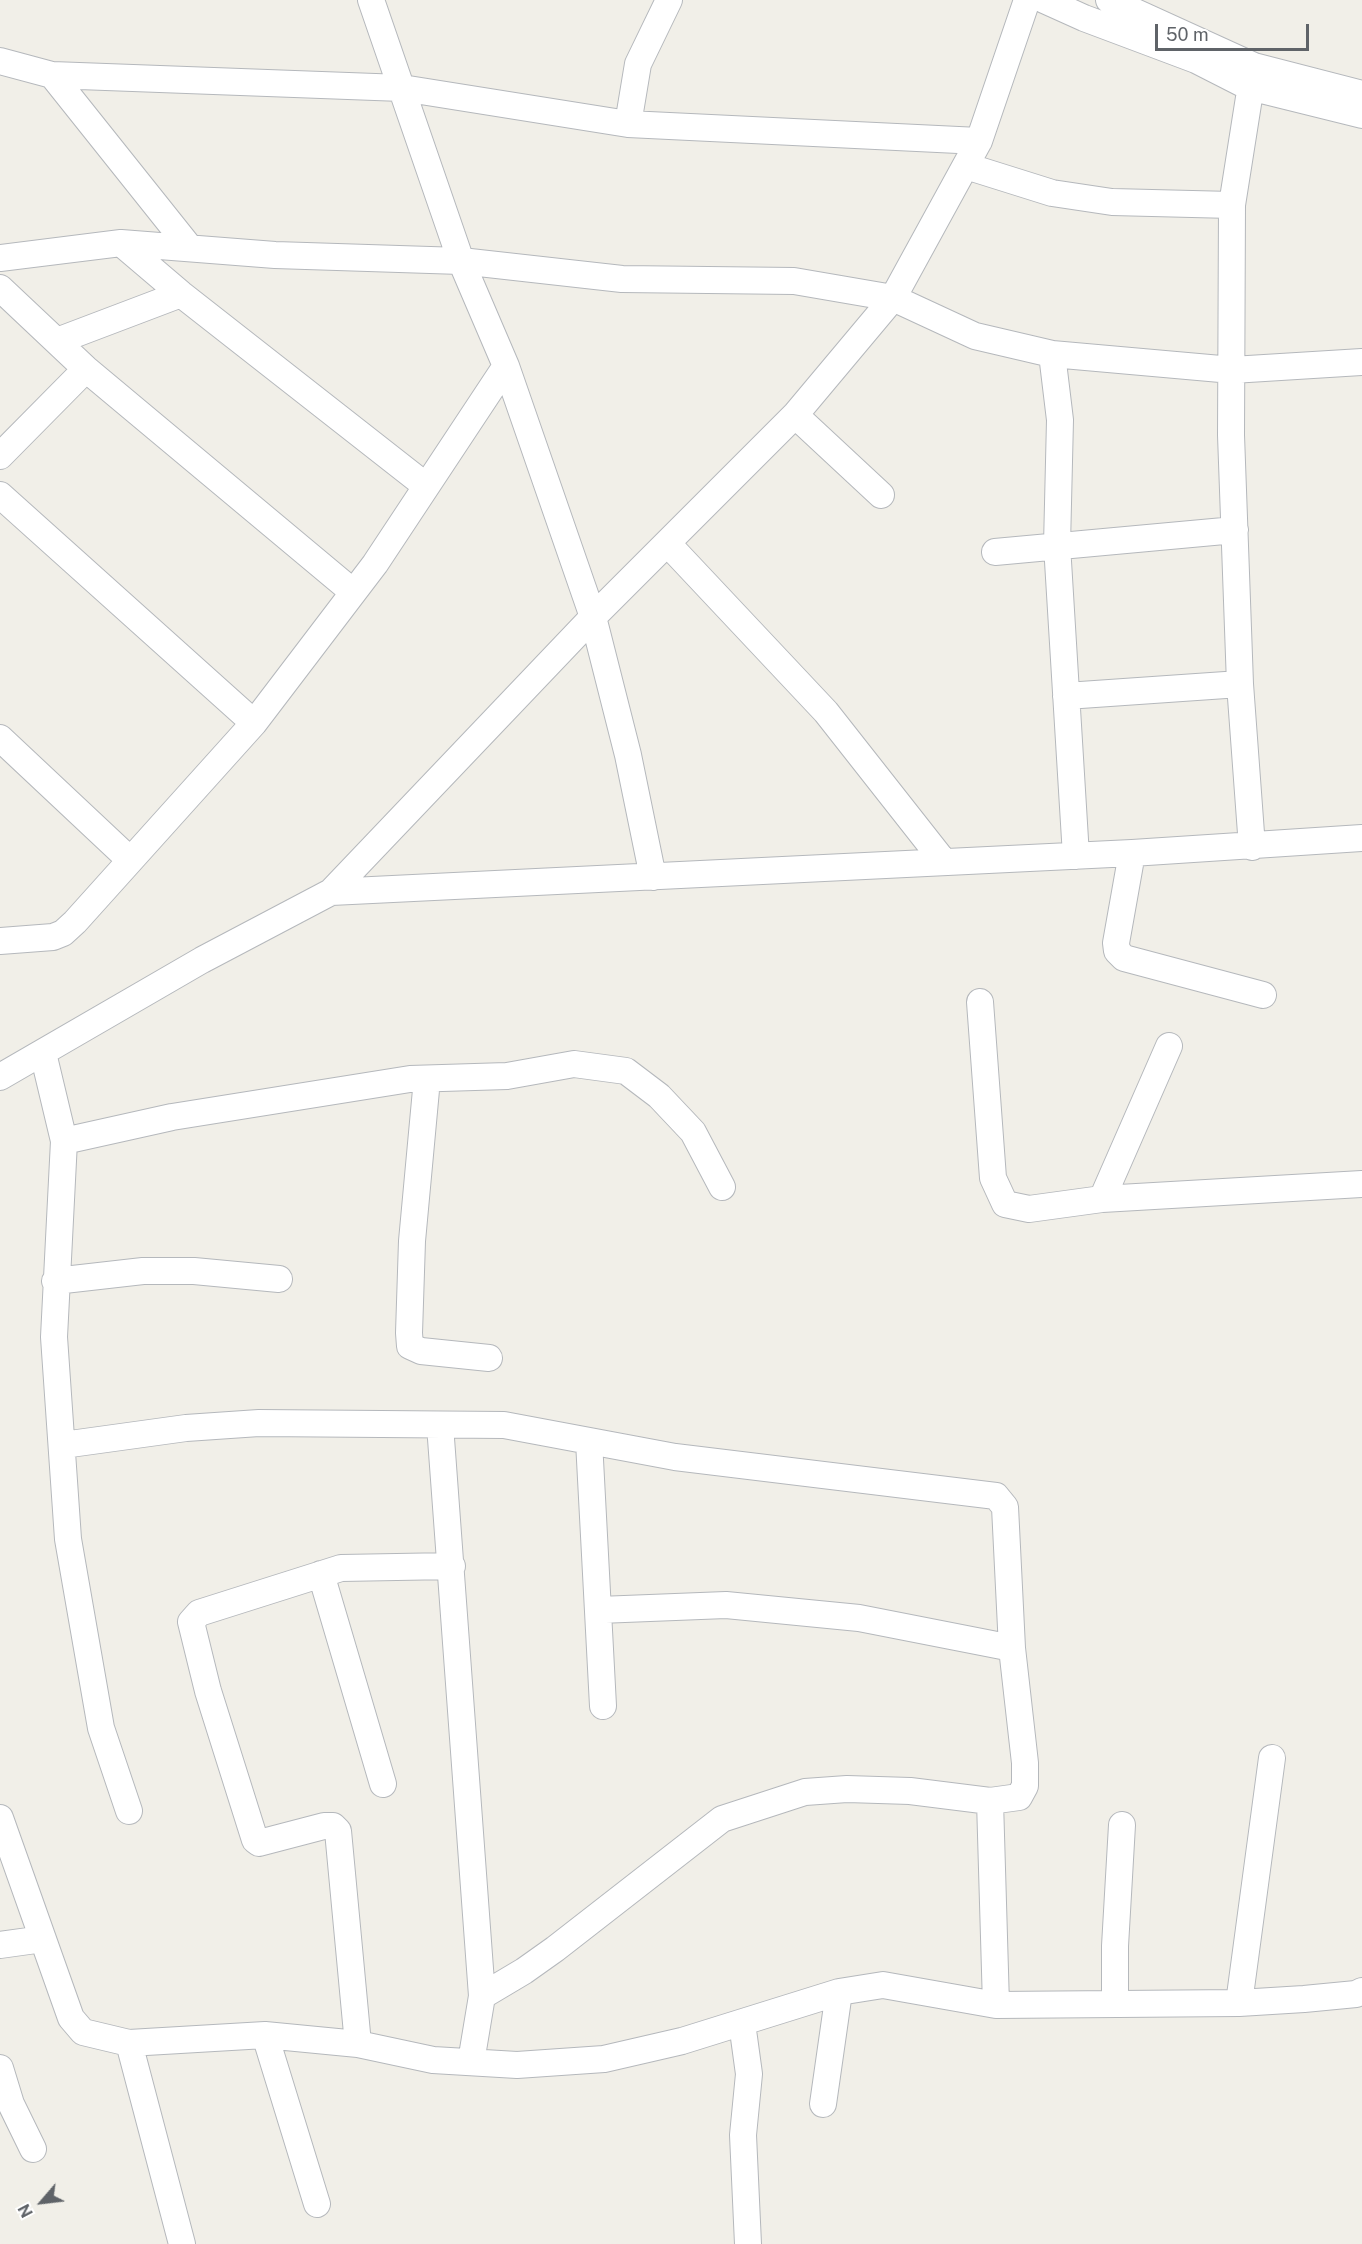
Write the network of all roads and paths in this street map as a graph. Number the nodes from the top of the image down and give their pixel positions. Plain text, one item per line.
1 (371, 0) edge
2 (669, 0) edge
3 (1027, 0) edge
4 (1044, 0) edge
5 (1109, 0) edge
6 (0, 61) edge
7 (52, 75) junction
8 (1252, 76) junction
9 (402, 88) junction
10 (1362, 94) edge
11 (1362, 115) edge
12 (628, 124) junction
13 (979, 141) junction
14 (966, 166) junction
15 (1232, 206) junction
16 (121, 243) junction
17 (190, 248) junction
18 (0, 258) edge
19 (461, 261) junction
20 (0, 288) edge
21 (181, 294) junction
22 (893, 298) junction
23 (57, 341) junction
24 (1052, 354) junction
25 (1362, 362) edge
26 (506, 366) junction
27 (86, 369) junction
28 (1232, 370) junction
29 (795, 415) junction
30 (0, 456) edge
31 (426, 486) junction
32 (0, 495) edge
33 (881, 495) dead end
34 (1235, 530) junction
35 (668, 544) junction
36 (1057, 545) junction
37 (994, 552) dead end
38 (353, 592) junction
39 (593, 617) junction
40 (1240, 684) junction
41 (1066, 696) junction
42 (254, 723) junction
43 (0, 738) edge
44 (1362, 838) edge
45 (1252, 847) junction
46 (1132, 853) junction
47 (1076, 856) junction
48 (130, 860) junction
49 (944, 862) junction
50 (653, 877) junction
51 (331, 892) junction
52 (0, 941) edge
53 (1263, 995) dead end
54 (980, 1002) dead end
55 (1169, 1046) dead end
56 (44, 1053) junction
57 (0, 1077) edge
58 (428, 1079) junction
59 (64, 1141) junction
60 (1362, 1184) edge
61 (722, 1187) dead end
62 (1102, 1199) junction
63 (279, 1279) dead end
64 (56, 1281) junction
65 (489, 1358) dead end
66 (440, 1425) junction
67 (589, 1441) junction
68 (63, 1445) junction
69 (452, 1566) junction
70 (321, 1574) junction
71 (599, 1610) junction
72 (1012, 1648) junction
73 (603, 1706) dead end
74 (1272, 1758) dead end
75 (383, 1784) dead end
76 (990, 1801) junction
77 (129, 1811) dead end
78 (0, 1818) edge
79 (1122, 1825) dead end
80 (43, 1939) junction
81 (0, 1945) edge
82 (1362, 1991) edge
83 (839, 1992) junction
84 (482, 1996) junction
85 (1239, 2003) junction
86 (1115, 2004) junction
87 (996, 2005) junction
88 (742, 2023) junction
89 (265, 2035) junction
90 (129, 2043) junction
91 (358, 2044) junction
92 (471, 2062) junction
93 (0, 2068) edge
94 (823, 2104) dead end
95 (33, 2149) dead end
96 (317, 2204) dead end
97 (182, 2244) edge
98 (748, 2244) edge

1 - 9 street
2 - 12 street
3 - 13 street
4 - 8 street
5 - 8 street
6 - 7 street
7 - 9 street
7 - 17 street
8 - 10 street
8 - 11 street
8 - 15 street
9 - 12 street
9 - 19 street
12 - 13 street
13 - 14 street
14 - 15 street
14 - 22 street
15 - 28 street
16 - 17 street
16 - 18 street
16 - 21 street
17 - 19 street
19 - 22 street
19 - 26 street
20 - 23 street
21 - 23 street
21 - 31 street
22 - 24 street
22 - 29 street
23 - 27 street
24 - 28 street
24 - 36 street
25 - 28 street
26 - 31 street
26 - 39 street
27 - 30 street
27 - 38 street
28 - 34 street
29 - 33 street
29 - 35 street
31 - 38 street
32 - 42 street
34 - 36 street
34 - 40 street
35 - 39 street
35 - 49 street
36 - 37 street
36 - 41 street
38 - 42 street
39 - 50 street
39 - 51 street
40 - 41 street
40 - 45 street
41 - 47 street
42 - 48 street
43 - 48 street
44 - 45 street
45 - 46 street
46 - 47 street
46 - 53 street
47 - 49 street
48 - 52 street
49 - 50 street
50 - 51 street
51 - 56 street
54 - 62 street
55 - 62 street
56 - 57 street
56 - 59 street
58 - 59 street
58 - 61 street
58 - 65 street
59 - 64 street
60 - 62 street
63 - 64 street
64 - 68 street
66 - 67 street
66 - 68 street
66 - 69 street
67 - 71 street
67 - 72 street
68 - 77 street
69 - 70 street
69 - 84 street
70 - 75 street
70 - 91 street
71 - 72 street
71 - 73 street
72 - 76 street
74 - 85 street
76 - 84 street
76 - 87 street
78 - 80 street
79 - 86 street
80 - 81 street
80 - 90 street
82 - 85 street
83 - 87 street
83 - 88 street
83 - 94 street
84 - 92 street
85 - 86 street
86 - 87 street
88 - 92 street
88 - 98 street
89 - 90 street
89 - 91 street
89 - 96 street
90 - 97 street
91 - 92 street
93 - 95 street

